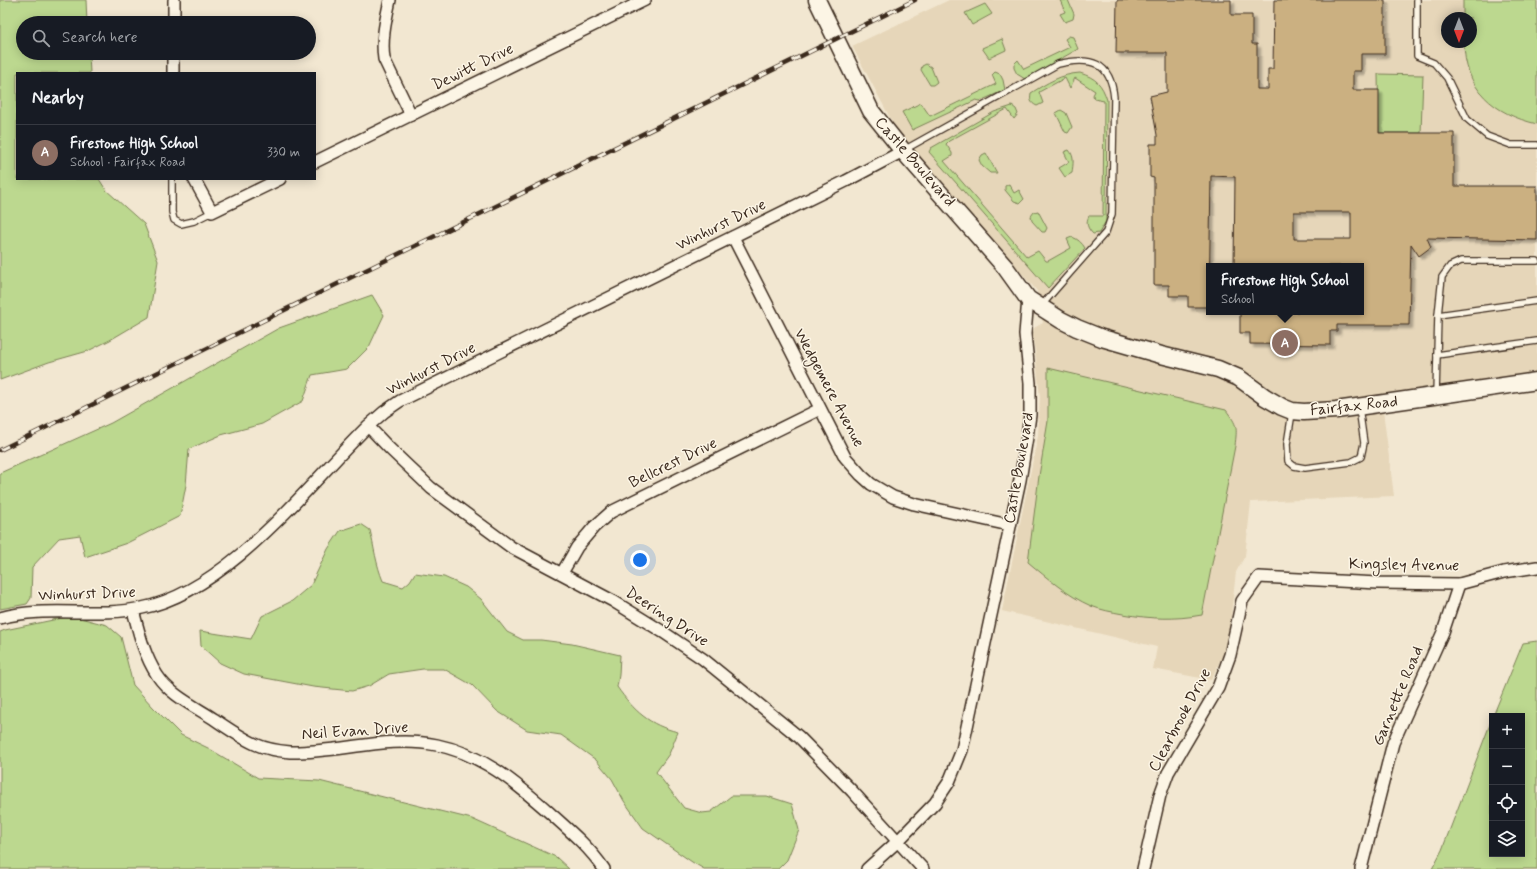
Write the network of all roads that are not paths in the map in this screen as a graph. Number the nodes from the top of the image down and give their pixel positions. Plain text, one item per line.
1 (174, 0) edge
2 (390, 0) edge
3 (645, 0) edge
4 (817, 0) edge
5 (1417, 0) edge
6 (174, 16) edge
7 (173, 60) edge
8 (172, 72) edge
9 (411, 115) junction
10 (1537, 145) edge
11 (903, 151) junction
12 (316, 162) edge
13 (172, 180) edge
14 (195, 180) edge
15 (278, 180) edge
16 (212, 212) junction
17 (733, 237) junction
18 (1537, 262) edge
19 (1537, 302) edge
20 (1034, 303) junction
21 (1438, 315) junction
22 (1537, 341) edge
23 (1437, 355) junction
24 (1537, 381) edge
25 (1436, 396) junction
26 (1359, 407) junction
27 (820, 409) junction
28 (1292, 411) junction
29 (368, 426) junction
30 (1009, 525) junction
31 (1537, 567) edge
32 (562, 573) junction
33 (1292, 578) joint
34 (1459, 584) junction
35 (133, 610) junction
36 (0, 618) edge
37 (898, 841) junction
38 (604, 869) edge
39 (867, 869) edge
40 (923, 869) edge
41 (1143, 869) edge
42 (1361, 869) edge

1 - 6 street
2 - 9 street
3 - 9 street, Dewitt Drive
4 - 11 street, Castle Boulevard
5 - 10 lane
7 - 8 street
9 - 12 street, Dewitt Drive
11 - 17 street, Winhurst Drive
11 - 20 street, Castle Boulevard
11 - 20 lane
13 - 16 lane
14 - 16 street
15 - 16 street
17 - 27 street, Wedgemere Avenue
17 - 29 street, Winhurst Drive
18 - 21 lane
19 - 21 lane
20 - 28 street, Fairfax Road
20 - 30 street, Castle Boulevard
21 - 23 lane
22 - 23 lane
23 - 25 lane
24 - 25 street, Fairfax Road
25 - 26 street, Fairfax Road
26 - 28 street, Fairfax Road
26 - 28 lane
27 - 30 street, Wedgemere Avenue
27 - 32 street, Bellcrest Drive
29 - 32 street, Deering Drive
29 - 35 street, Winhurst Drive
30 - 37 street, Castle Boulevard
31 - 34 street, Kingsley Avenue
32 - 37 street, Deering Drive
33 - 34 street, Kingsley Avenue
33 - 41 street, Clearbrook Drive
34 - 42 street, Garnette Road
35 - 36 street, Winhurst Drive
35 - 38 street, Neil Evan Drive
37 - 39 street, Castle Boulevard
37 - 40 street, Deering Drive

